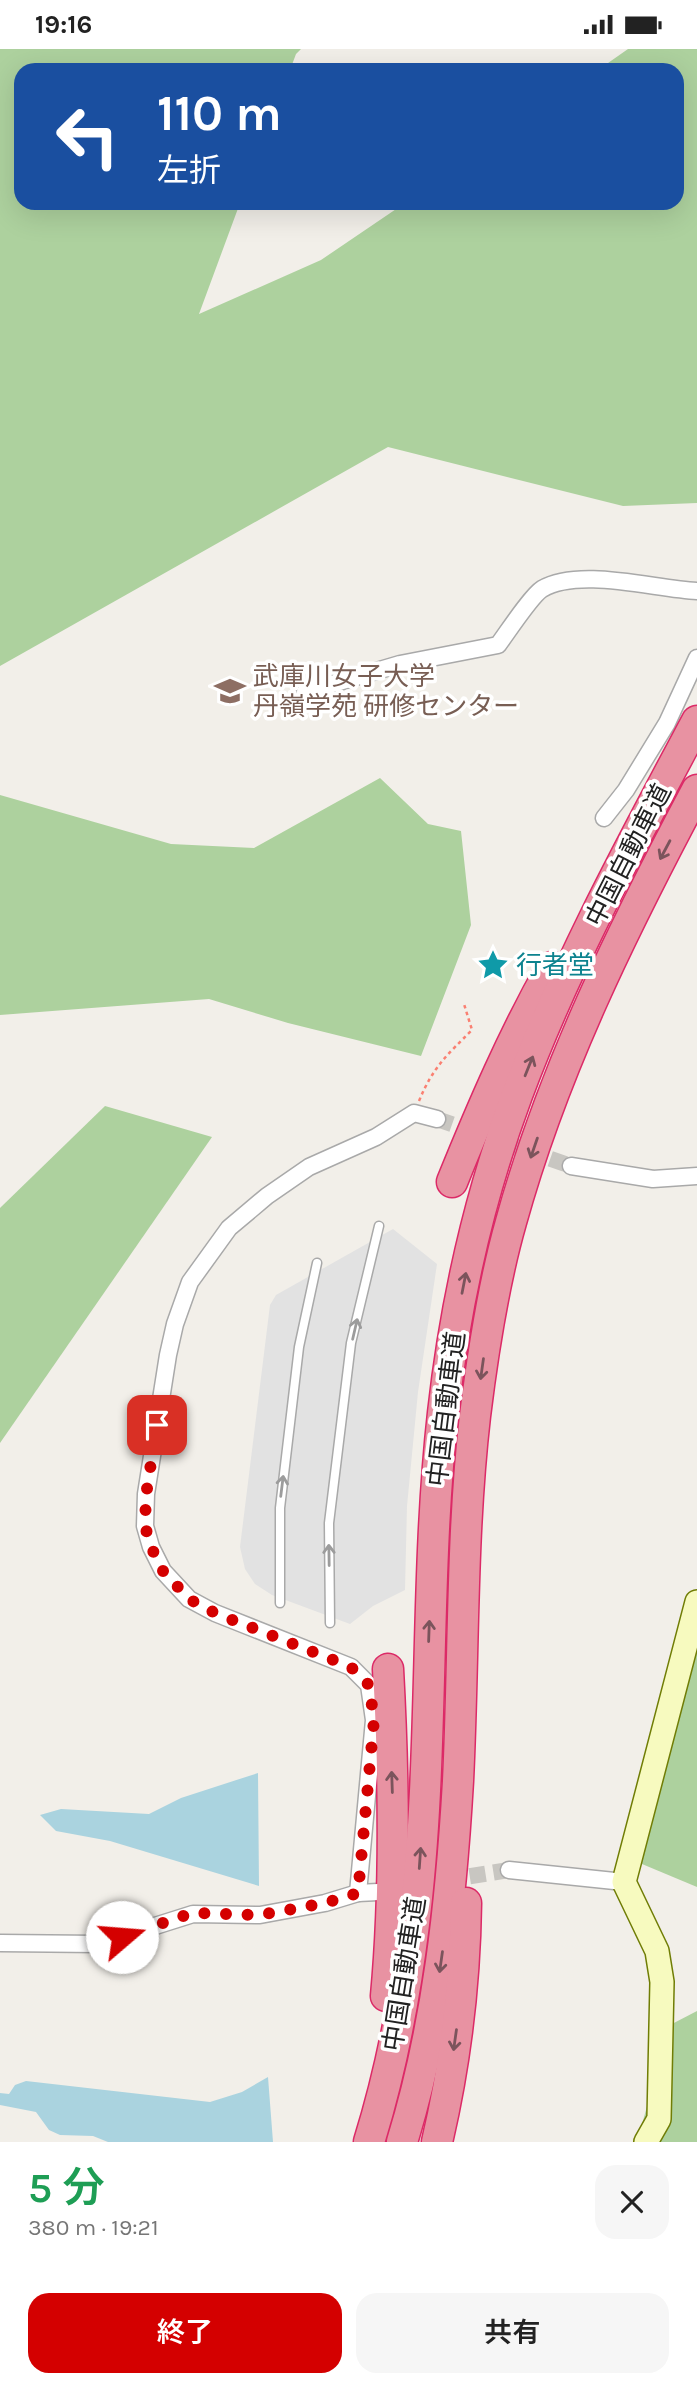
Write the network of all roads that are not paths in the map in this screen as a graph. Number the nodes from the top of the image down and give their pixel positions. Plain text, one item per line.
1 (697, 591) edge
2 (697, 657) edge
3 (305, 692) dead end
4 (697, 721) edge
5 (697, 790) edge
6 (657, 796) junction
7 (604, 818) dead end
8 (437, 1119) tunnel mouth
9 (571, 1166) tunnel mouth
10 (697, 1176) edge
11 (452, 1182) dead end
12 (379, 1226) dead end
13 (317, 1263) dead end
14 (697, 1602) edge
15 (280, 1603) dead end
16 (330, 1623) dead end
17 (463, 1630) junction
18 (388, 1669) dead end
19 (509, 1870) tunnel mouth
20 (624, 1882) junction
21 (378, 1892) dead end
22 (358, 1893) junction
23 (0, 1943) edge
24 (367, 2142) edge
25 (402, 2142) edge
26 (437, 2142) edge
27 (646, 2142) edge

1 - 3 street
2 - 7 street
4 - 6 highway, 中国自動車道
5 -> 17 highway, 中国自動車道
6 - 11 highway
24 -> 6 highway, 中国自動車道
8 - 22 street
9 - 10 street
16 -> 12 lane
15 -> 13 lane
14 - 20 street
17 -> 25 highway, 中国自動車道
17 -> 26 highway
24 -> 18 highway
19 - 20 street
20 - 27 street
21 - 22 street
22 - 23 street

